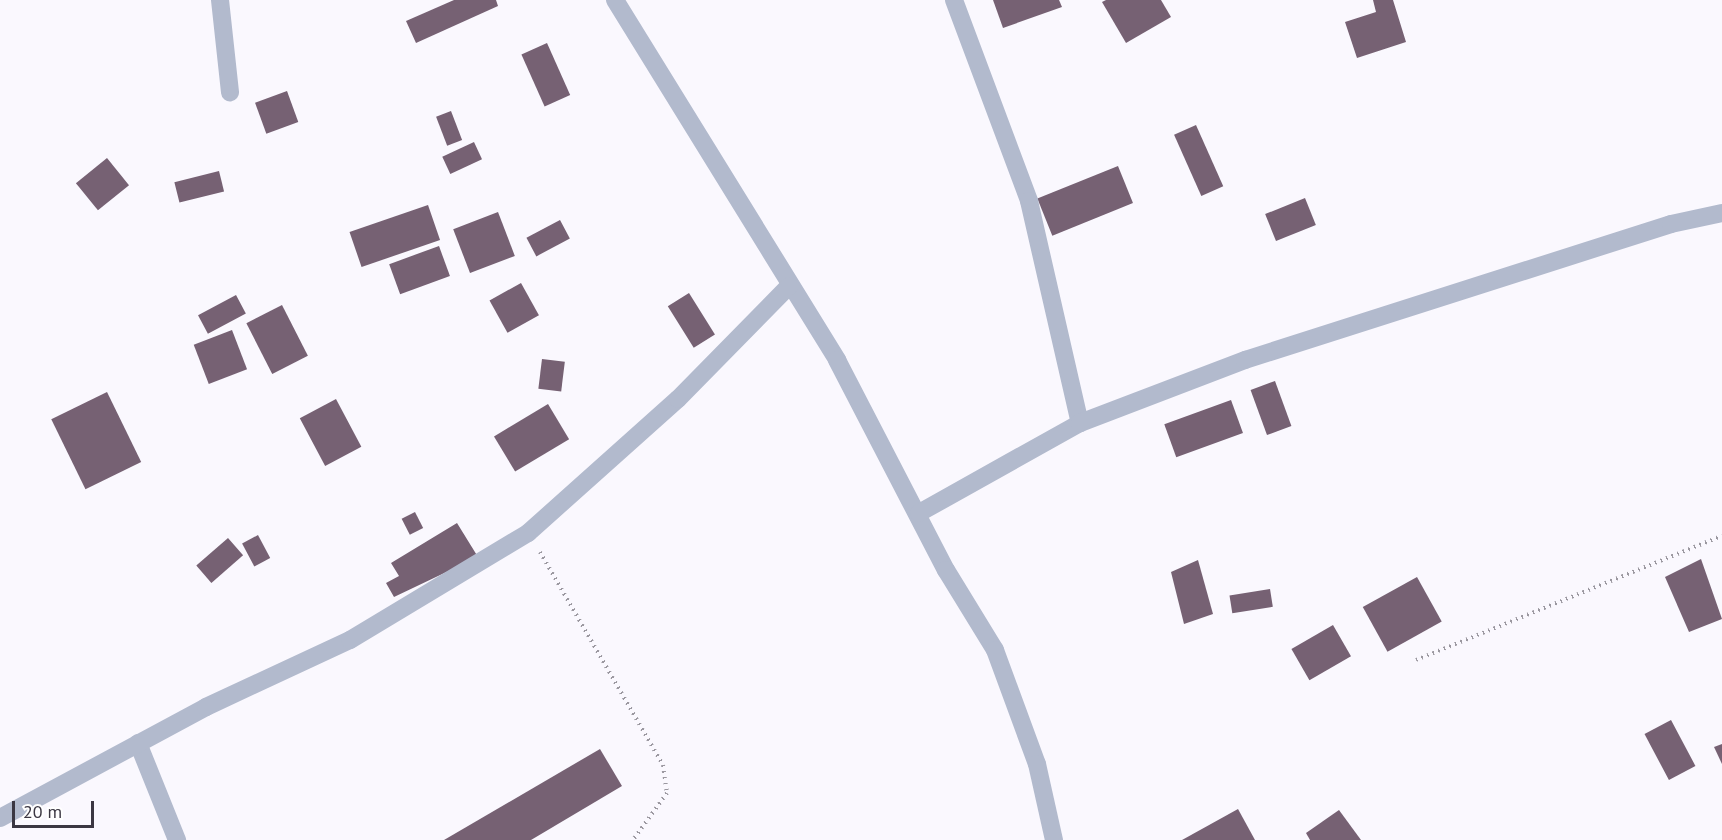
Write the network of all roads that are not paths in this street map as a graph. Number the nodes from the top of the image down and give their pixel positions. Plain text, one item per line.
1 (220, 0) edge
2 (615, 0) edge
3 (954, 0) edge
4 (230, 92) dead end
5 (1722, 213) edge
6 (789, 286) junction
7 (1080, 423) junction
8 (919, 513) junction
9 (138, 743) junction
10 (0, 818) edge
11 (177, 840) edge
12 (1054, 840) edge

1 - 4 street
2 - 6 street
3 - 7 street
5 - 7 street
6 - 8 street
6 - 9 street
7 - 8 street
8 - 12 street
9 - 10 street
9 - 11 street

